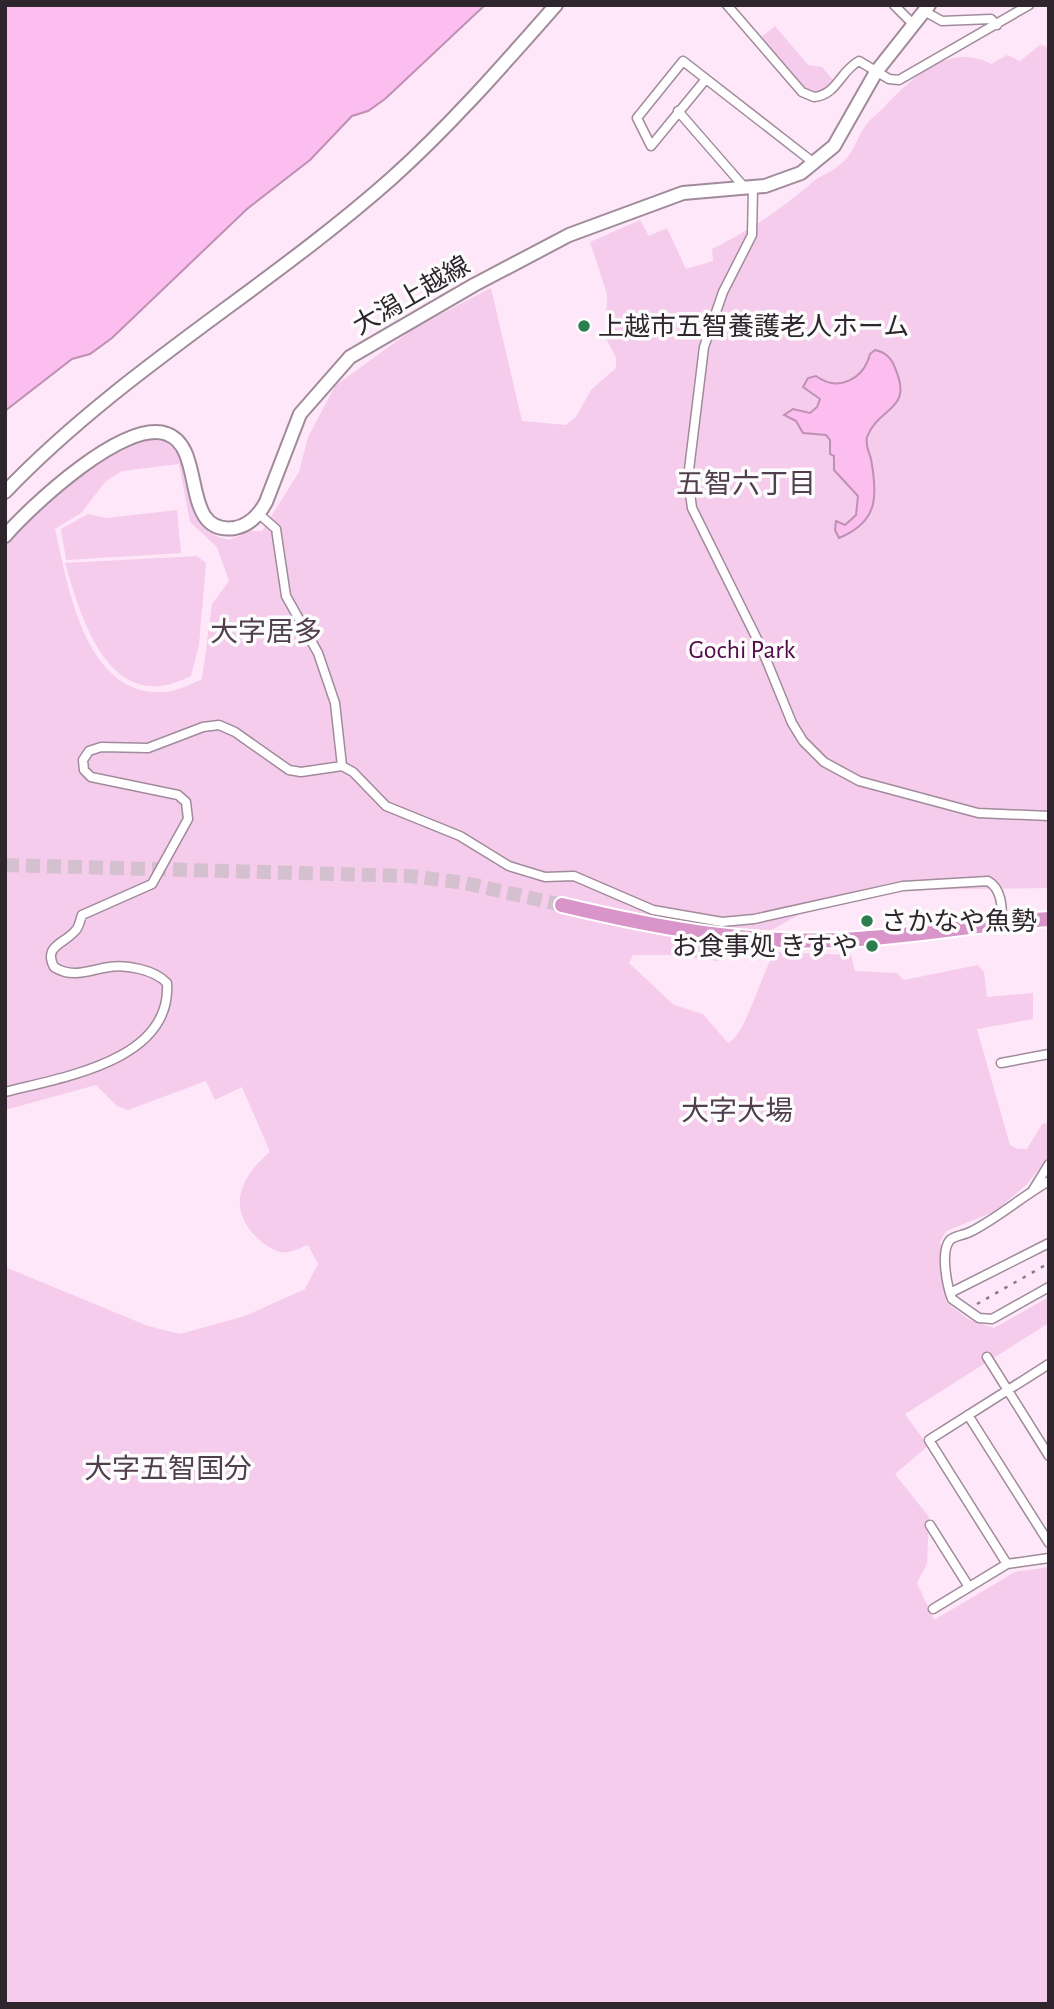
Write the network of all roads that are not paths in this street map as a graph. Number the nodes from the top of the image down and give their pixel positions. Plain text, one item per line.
1 (556, 5) edge
2 (727, 5) edge
3 (894, 5) edge
4 (1029, 5) edge
5 (926, 8) edge
6 (913, 24) junction
7 (997, 25) junction
8 (876, 72) junction
9 (706, 79) junction
10 (678, 111) junction
11 (814, 163) junction
12 (749, 188) junction
13 (5, 492) edge
14 (259, 514) junction
15 (5, 536) edge
16 (342, 766) junction
17 (1049, 816) edge
18 (562, 905) tunnel mouth
19 (1049, 919) edge
20 (1002, 922) junction
21 (1049, 1054) edge
22 (1001, 1063) dead end
23 (5, 1092) edge
24 (1049, 1164) edge
25 (1049, 1181) edge
26 (1033, 1190) junction
27 (1049, 1243) edge
28 (1049, 1287) edge
29 (950, 1293) junction
30 (987, 1357) dead end
31 (1047, 1368) edge
32 (1008, 1390) junction
33 (968, 1415) junction
34 (1049, 1456) edge
35 (930, 1525) dead end
36 (1049, 1543) edge
37 (1049, 1558) edge
38 (1007, 1563) junction
39 (969, 1587) junction
40 (933, 1609) dead end

1 - 13 main road
2 - 8 street
3 - 6 street
4 - 7 street
5 - 6 main road, 大潟上越線
5 - 7 street
6 - 8 main road, 大潟上越線
7 - 8 street
8 - 11 main road, 大潟上越線
9 - 10 street
9 - 10 street
9 - 11 street
10 - 12 street
11 - 12 main road, 大潟上越線
12 - 14 main road, 大潟上越線
12 - 17 street
14 - 15 main road
14 - 16 street
16 - 20 street
16 - 23 street
18 - 20 highway
19 - 20 highway
21 - 22 street
24 - 26 street
25 - 26 street
26 - 29 street
27 - 29 street
28 - 29 street
30 - 32 street
31 - 32 street
32 - 33 street
32 - 34 street
33 - 36 street
33 - 38 street
35 - 39 street
37 - 38 street
38 - 39 street
39 - 40 street

